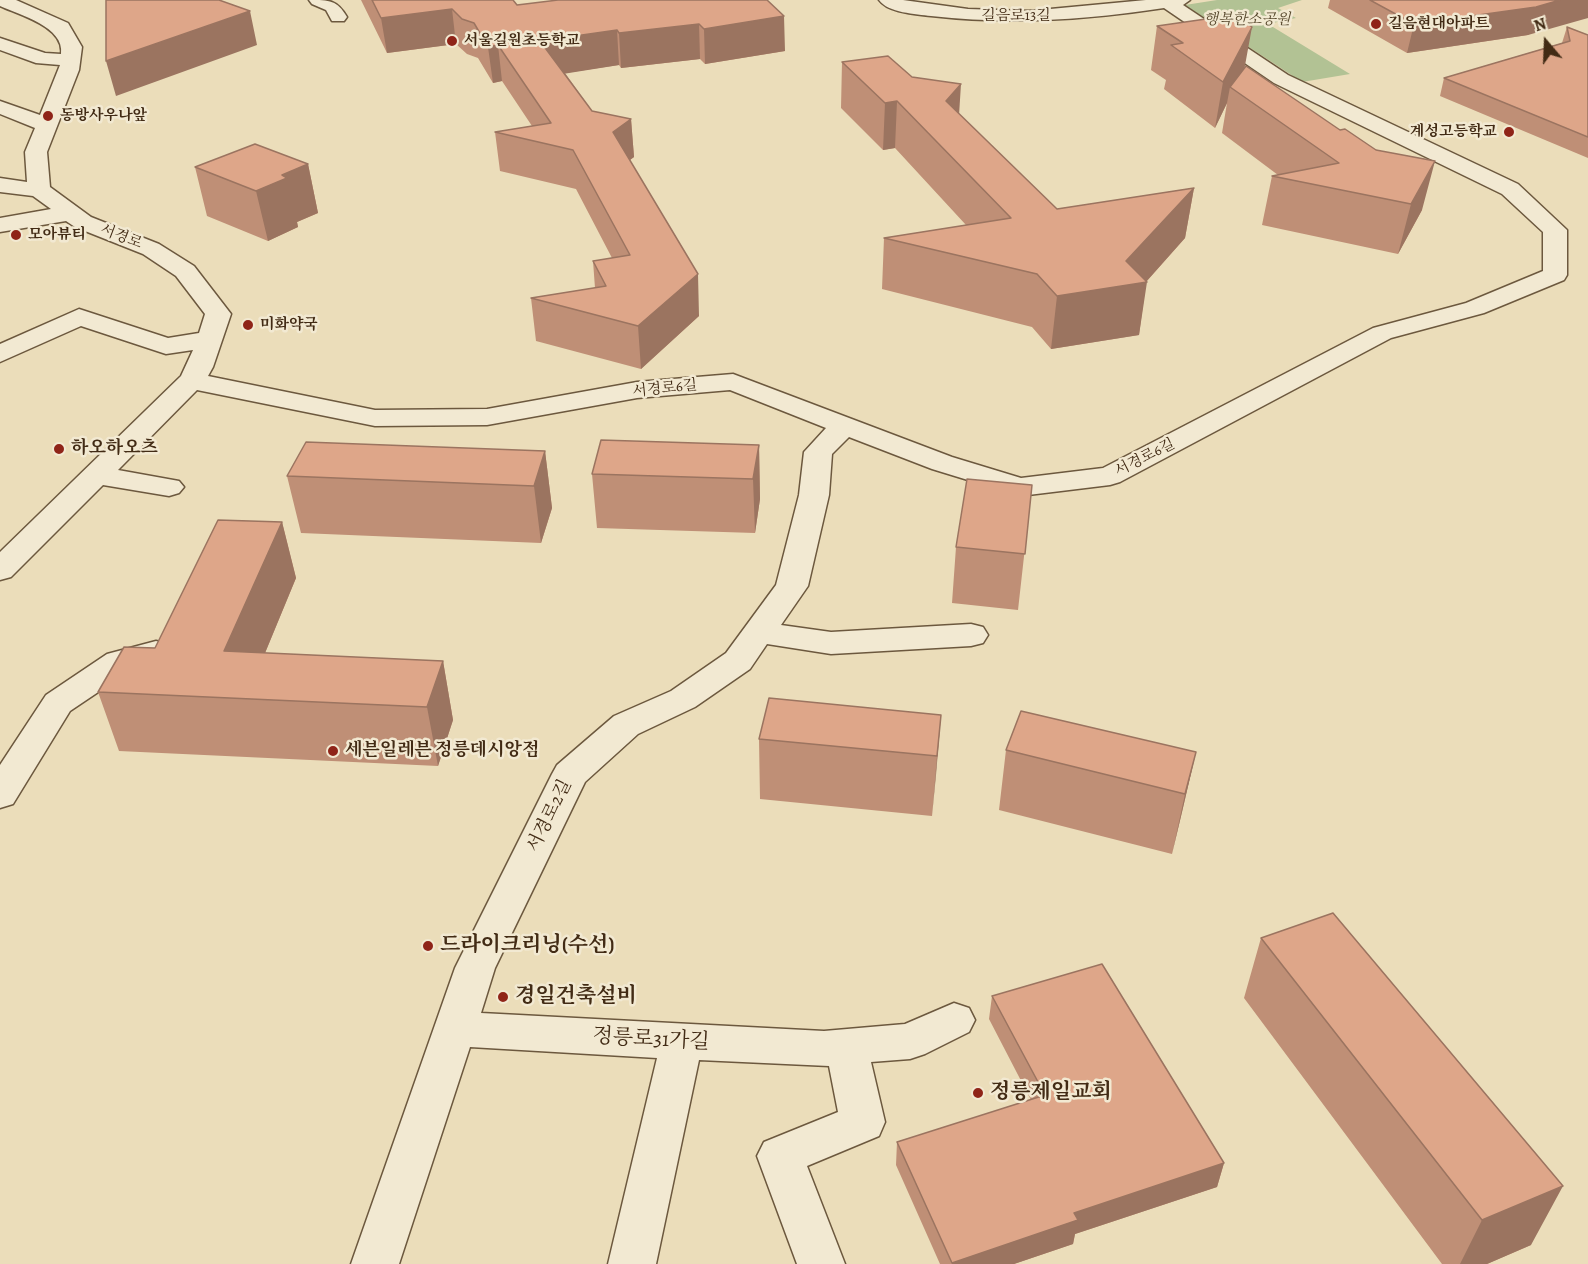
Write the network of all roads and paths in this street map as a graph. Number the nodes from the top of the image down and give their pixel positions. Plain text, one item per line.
1 (1, 0) edge
2 (318, 0) edge
3 (888, 0) edge
4 (1174, 1) edge
5 (338, 16) dead end
6 (0, 44) edge
7 (70, 60) junction
8 (0, 107) edge
9 (47, 124) junction
10 (0, 185) edge
11 (39, 190) junction
12 (71, 213) junction
13 (0, 225) edge
14 (210, 339) junction
15 (0, 354) edge
16 (191, 381) junction
17 (844, 425) junction
18 (97, 475) junction
19 (170, 487) dead end
20 (0, 570) edge
21 (758, 633) junction
22 (971, 635) dead end
23 (175, 648) edge
24 (0, 795) edge
25 (954, 1020) dead end
26 (455, 1029) junction
27 (682, 1041) junction
28 (846, 1047) junction
29 (375, 1264) edge
30 (632, 1264) edge
31 (821, 1264) edge

1 - 7 street
2 - 5 street
3 - 4 street, 길음로13길
4 - 17 street, 서경로6길
6 - 7 street
7 - 9 street
8 - 9 street
9 - 11 street
10 - 11 street
11 - 12 street, 서경로
12 - 13 street
12 - 14 street, 서경로
14 - 15 street
14 - 16 street, 서경로
16 - 17 street, 서경로6길
16 - 18 street, 서경로
17 - 21 street, 서경로2길
18 - 19 street
18 - 20 street, 서경로
21 - 22 street
21 - 26 street, 서경로2길
23 - 24 street
25 - 28 street, 정릉로31가길
26 - 27 street, 정릉로31가길
26 - 29 street, 서경로2길
27 - 28 street, 정릉로31가길
27 - 30 street
28 - 31 street

